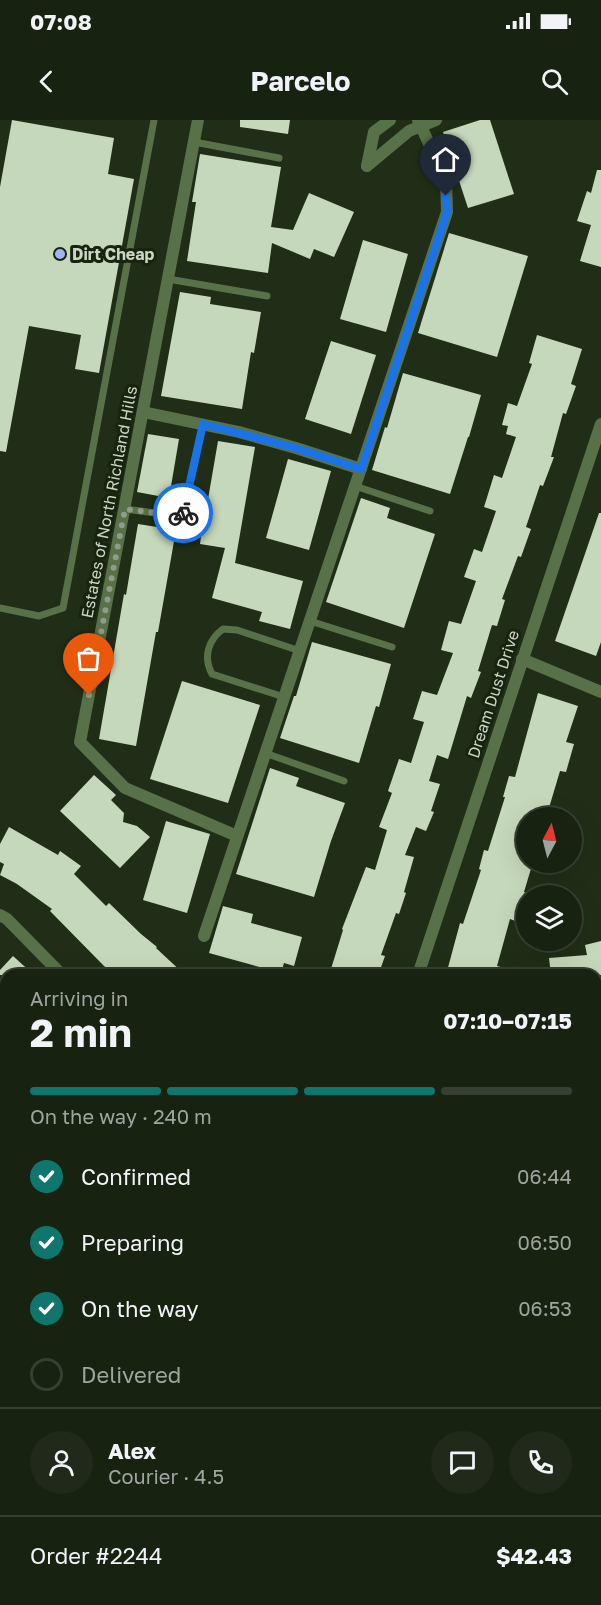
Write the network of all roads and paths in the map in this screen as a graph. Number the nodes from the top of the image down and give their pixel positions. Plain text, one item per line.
1 (154, 120) edge
2 (198, 120) edge
3 (390, 120) edge
4 (436, 120) edge
5 (419, 123) edge
6 (194, 142) junction
7 (279, 158) dead end
8 (168, 279) junction
9 (267, 296) dead end
10 (143, 412) junction
11 (203, 424) junction
12 (601, 424) edge
13 (361, 469) junction
14 (355, 486) junction
15 (125, 509) junction
16 (430, 511) dead end
17 (0, 608) edge
18 (310, 621) junction
19 (392, 647) dead end
20 (300, 651) junction
21 (522, 659) junction
22 (601, 692) edge
23 (284, 697) junction
24 (265, 753) junction
25 (344, 781) dead end
26 (237, 836) junction
27 (0, 915) edge
28 (204, 936) dead end
29 (56, 969) edge
30 (420, 969) edge

1 - 17 lane
2 - 6 street, Estates of North Richland Hills
3 - 5 street
4 - 5 street
5 - 13 street
6 - 7 lane
6 - 8 street, Estates of North Richland Hills
8 - 9 lane
8 - 10 street, Estates of North Richland Hills
10 - 11 street
10 - 15 street, Estates of North Richland Hills
11 - 13 street
11 - 15 lane
12 - 21 street, Dream Dust Drive
13 - 14 street
14 - 16 lane
14 - 18 street
15 - 26 street, Estates of North Richland Hills
18 - 19 lane
18 - 20 street
20 - 23 street
20 - 23 lane
21 - 22 street
21 - 30 street, Dream Dust Drive
23 - 24 street
24 - 25 lane
24 - 26 street
26 - 28 street
27 - 29 street

